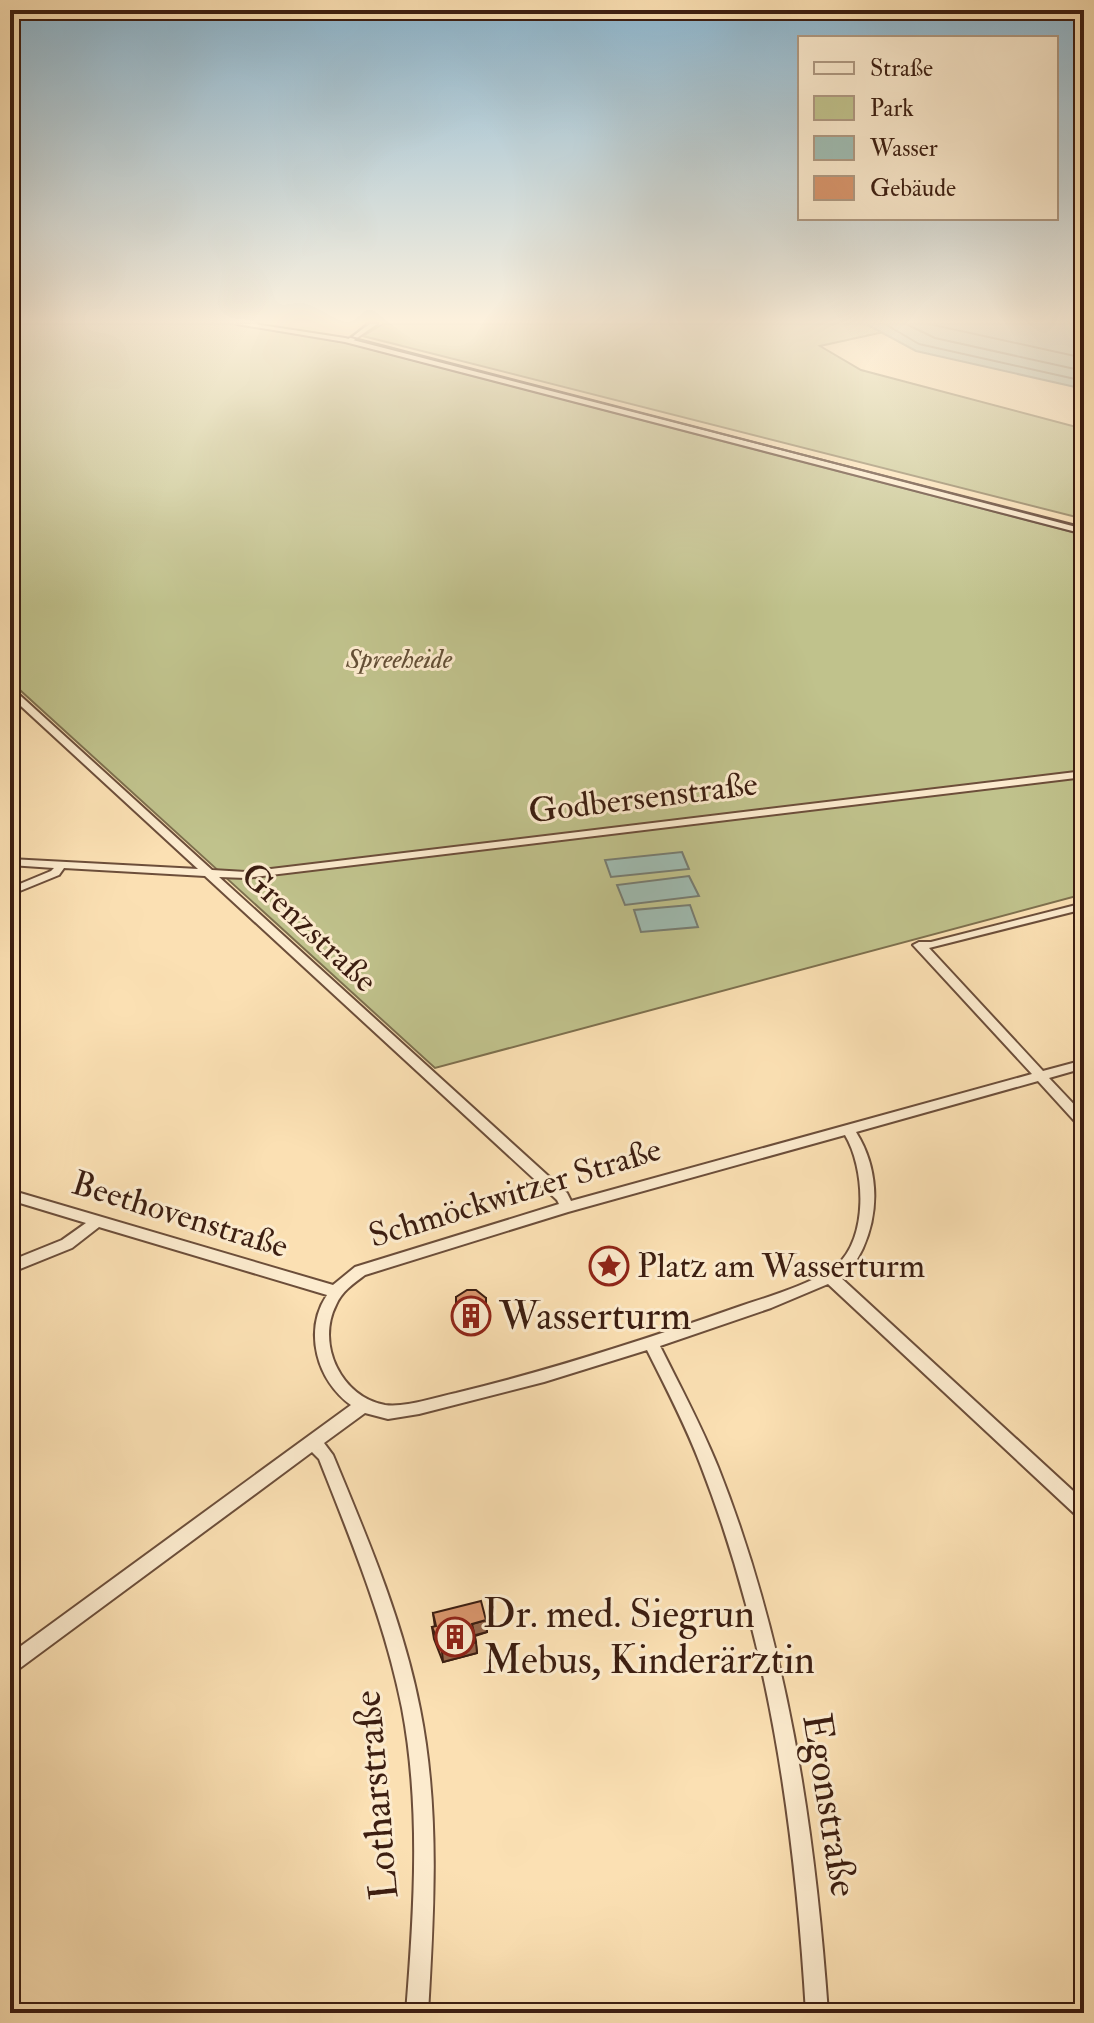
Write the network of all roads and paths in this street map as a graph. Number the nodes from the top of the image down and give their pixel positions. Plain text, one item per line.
1 (655, 418) edge
2 (668, 418) edge
3 (1084, 523) edge
4 (1084, 531) edge
5 (10, 691) edge
6 (1084, 774) edge
7 (10, 862) edge
8 (61, 865) junction
9 (210, 874) junction
10 (10, 892) edge
11 (1084, 906) edge
12 (1084, 1064) edge
13 (1044, 1081) junction
14 (1084, 1123) edge
15 (848, 1129) junction
16 (10, 1195) edge
17 (567, 1207) junction
18 (96, 1221) junction
19 (10, 1267) edge
20 (831, 1278) junction
21 (333, 1291) junction
22 (651, 1342) junction
23 (362, 1406) junction
24 (314, 1444) junction
25 (1084, 1512) edge
26 (10, 1665) edge
27 (417, 2013) edge
28 (817, 2013) edge

1 - 4 main road
2 - 3 main road
5 - 9 street, Grenzstraße
6 - 9 street, Godbersenstraße
7 - 8 street, Godbersenstraße
8 - 9 street, Godbersenstraße
8 - 10 street
9 - 17 street, Grenzstraße
11 - 13 street
12 - 13 street, Schmöckwitzer Straße
13 - 14 street
13 - 15 street, Schmöckwitzer Straße
15 - 17 street, Schmöckwitzer Straße
15 - 20 street
16 - 18 street, Beethovenstraße
17 - 21 street, Schmöckwitzer Straße
18 - 19 street
18 - 21 street, Beethovenstraße
20 - 22 street
20 - 25 street
21 - 23 street
22 - 23 street
22 - 28 street, Egonstraße
23 - 24 street
24 - 26 street
24 - 27 street, Lotharstraße

